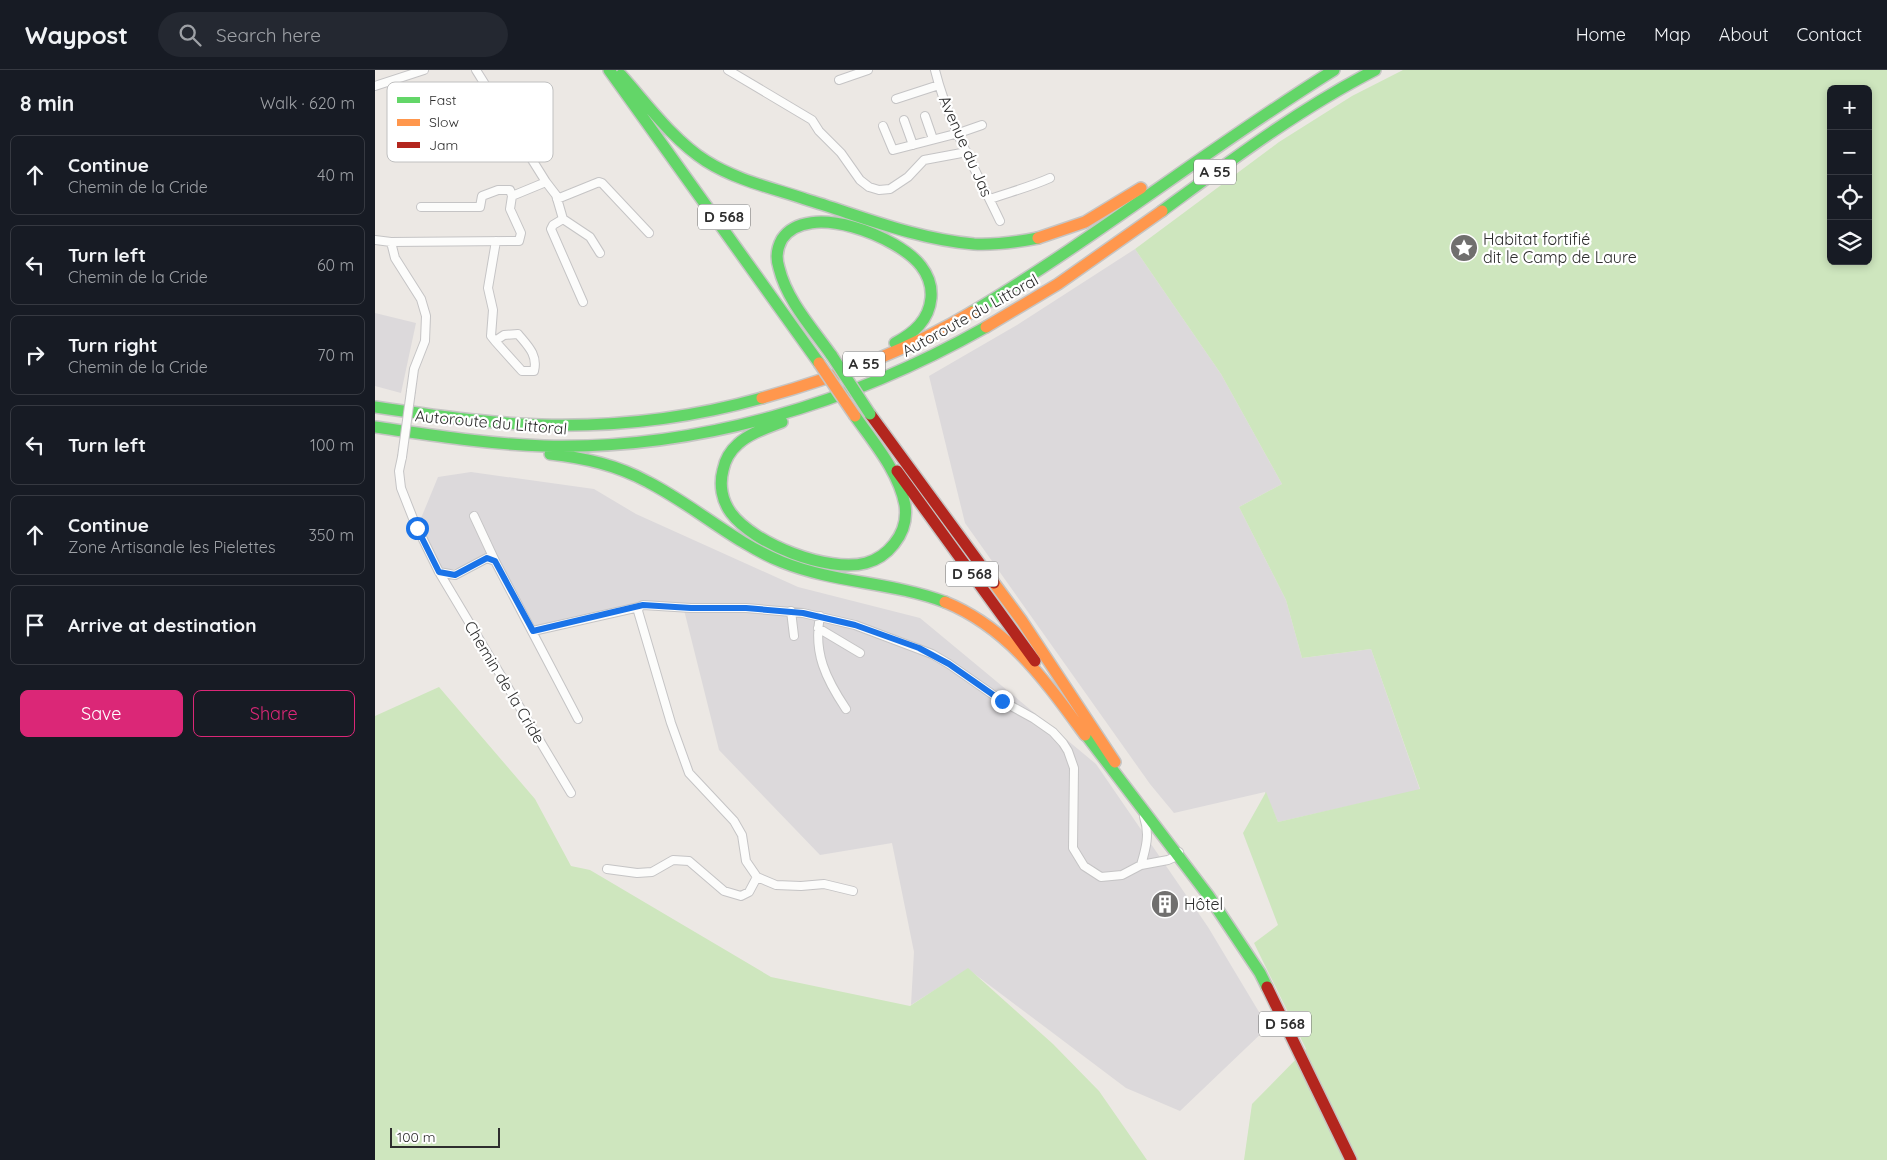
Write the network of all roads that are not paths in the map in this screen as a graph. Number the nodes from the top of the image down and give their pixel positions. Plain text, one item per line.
1 (424, 70) edge
2 (476, 70) edge
3 (609, 70) edge
4 (727, 70) edge
5 (868, 70) edge
6 (935, 70) edge
7 (1334, 70) edge
8 (1375, 70) edge
9 (619, 73) edge
10 (839, 80) dead end
11 (387, 82) edge
12 (387, 82) edge
13 (484, 82) edge
14 (939, 85) junction
15 (375, 86) edge
16 (896, 99) dead end
17 (1285, 99) junction
18 (925, 116) dead end
19 (904, 120) dead end
20 (982, 125) dead end
21 (883, 126) dead end
22 (959, 134) junction
23 (933, 139) junction
24 (913, 145) junction
25 (967, 152) junction
26 (534, 162) edge
27 (1050, 178) dead end
28 (546, 182) junction
29 (512, 196) junction
30 (557, 199) junction
31 (990, 199) junction
32 (421, 207) dead end
33 (563, 219) junction
34 (1000, 221) dead end
35 (649, 233) dead end
36 (375, 240) edge
37 (496, 241) junction
38 (391, 242) junction
39 (600, 253) dead end
40 (1061, 282) junction
41 (583, 302) dead end
42 (495, 341) junction
43 (826, 360) junction
44 (375, 407) edge
45 (855, 416) junction
46 (654, 418) junction
47 (375, 427) edge
48 (375, 432) edge
49 (474, 516) dead end
50 (495, 561) junction
51 (439, 572) junction
52 (639, 607) junction
53 (791, 611) junction
54 (820, 616) junction
55 (818, 628) junction
56 (533, 631) junction
57 (794, 636) dead end
58 (860, 653) dead end
59 (846, 709) dead end
60 (578, 719) dead end
61 (1085, 735) junction
62 (571, 793) dead end
63 (1142, 810) junction
64 (1168, 839) junction
65 (1147, 844) junction
66 (1179, 853) junction
67 (1141, 865) junction
68 (607, 869) dead end
69 (757, 878) junction
70 (853, 891) dead end
71 (1351, 1160) edge

1 - 12 street
2 - 13 street
3 - 43 main road, D 568
4 - 25 street
5 - 10 street
6 - 14 street, Avenue du Jas
7 - 17 main road, Autoroute du Littoral / A 55
8 - 40 main road, Autoroute du Littoral / A 55
9 - 17 main road
9 - 43 main road, D 568
11 - 15 street
14 - 16 street
14 - 22 street, Avenue du Jas
17 - 46 main road, Autoroute du Littoral / A 55
18 - 23 street
19 - 24 street
20 - 22 street
21 - 24 street
22 - 23 street
22 - 25 street, Avenue du Jas
23 - 24 street
25 - 31 street, Avenue du Jas
26 - 28 street
27 - 31 street
28 - 29 street
28 - 30 street
29 - 32 street
29 - 37 street
30 - 33 street
30 - 35 street
31 - 34 street, Avenue du Jas
33 - 39 street
33 - 41 street
36 - 38 street
37 - 38 street
37 - 42 street
38 - 51 street, Chemin de la Cride, bridge
40 - 45 main road
40 - 47 main road, Autoroute du Littoral / A 55
42 - 42 street
43 - 45 main road, D 568, bridge
43 - 46 main road
43 - 64 main road, D 568, bridge
44 - 46 main road, Autoroute du Littoral / A 55
45 - 61 main road, D 568
48 - 61 main road
49 - 50 street
50 - 51 street
50 - 56 street
51 - 62 street, Chemin de la Cride
52 - 53 street
52 - 56 street
52 - 69 street
53 - 54 street
53 - 57 street
54 - 55 street
54 - 67 street
55 - 58 street
55 - 59 street
56 - 60 street
61 - 63 main road, D 568
63 - 64 main road, D 568
63 - 65 street
64 - 65 street
64 - 66 main road, D 568
65 - 67 street
66 - 67 street
66 - 71 main road, D 568
68 - 69 street
69 - 70 street

